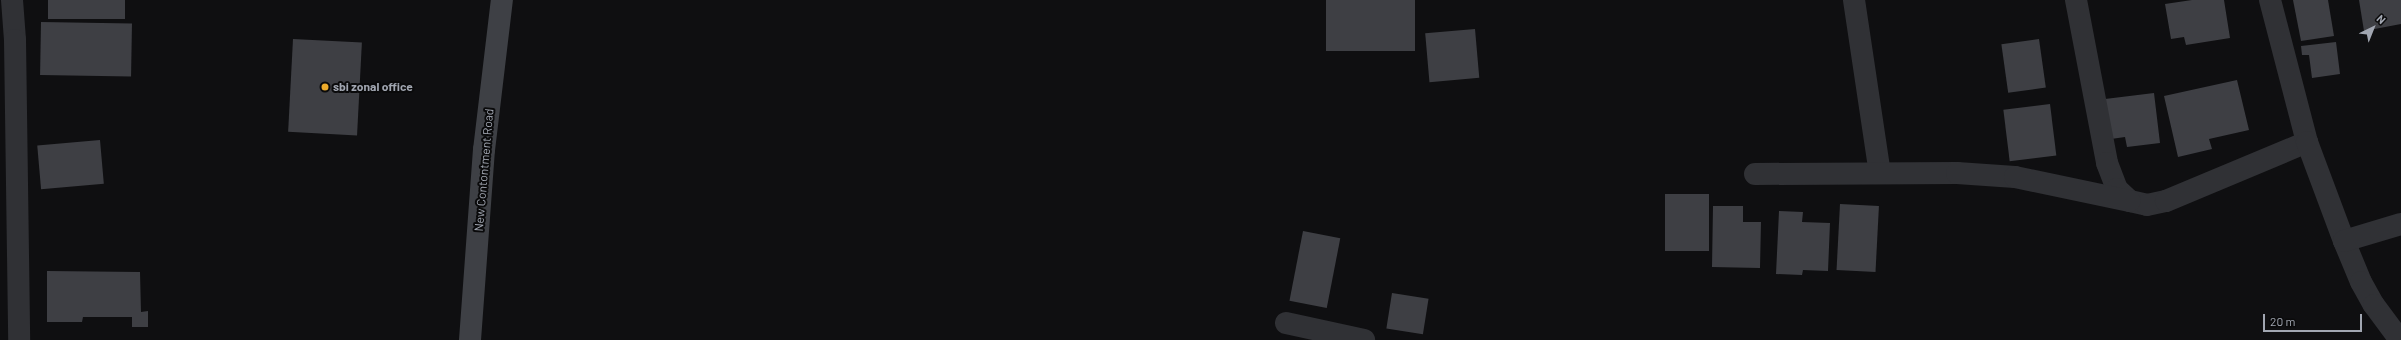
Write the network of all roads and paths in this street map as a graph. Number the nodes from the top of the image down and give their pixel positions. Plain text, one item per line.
1 (12, 0) edge
2 (502, 0) edge
3 (1854, 0) edge
4 (2076, 0) edge
5 (2270, 0) edge
6 (2307, 142) junction
7 (1880, 173) junction
8 (1755, 174) dead end
9 (2130, 201) junction
10 (2401, 224) edge
11 (2344, 241) junction
12 (1286, 323) dead end
13 (19, 340) edge
14 (470, 340) edge
15 (1364, 340) edge
16 (2400, 340) edge

1 - 13 street
2 - 14 street, New Contontment Road
3 - 7 street
4 - 9 street
5 - 6 street
6 - 9 street
6 - 11 street
7 - 8 street
7 - 9 street
10 - 11 street
11 - 16 street
12 - 15 street

